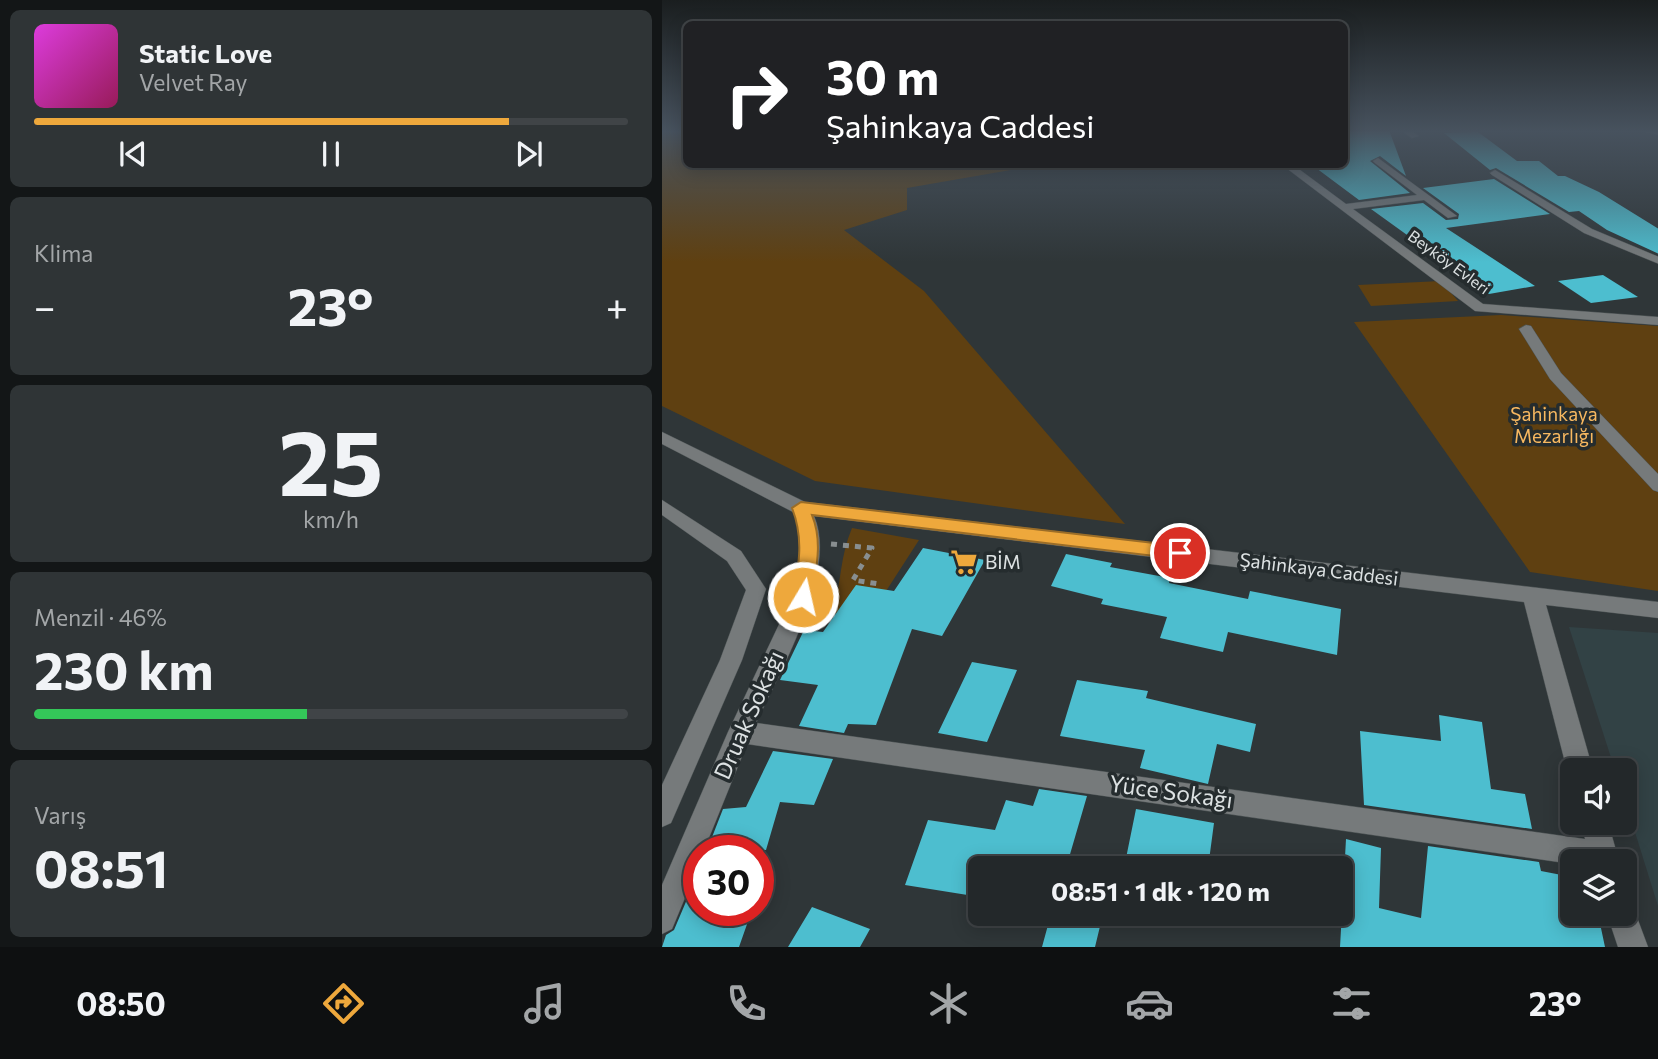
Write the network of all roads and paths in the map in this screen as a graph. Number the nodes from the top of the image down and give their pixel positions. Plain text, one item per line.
1 (1299, 174) edge
2 (1395, 174) edge
3 (1497, 174) edge
4 (1425, 197) junction
5 (1346, 207) junction
6 (1452, 216) dead end
7 (1658, 261) edge
8 (1658, 321) edge
9 (1526, 328) dead end
10 (662, 437) edge
11 (1658, 486) edge
12 (662, 506) edge
13 (801, 508) junction
14 (810, 542) junction
15 (879, 584) dead end
16 (1533, 595) junction
17 (1658, 610) edge
18 (740, 732) junction
19 (1577, 758) edge
20 (662, 814) edge
21 (1560, 852) edge
22 (662, 919) edge
23 (1626, 926) edge
24 (1633, 947) edge

1 - 5 street, Beyköy Evleri
2 - 4 street
3 - 7 street
4 - 5 street
4 - 6 street
5 - 8 street, Beyköy Evleri
9 - 11 street
10 - 13 street, Şahinkaya Caddesi
12 - 20 street
13 - 14 street, Druak Sokağı
13 - 16 street, Şahinkaya Caddesi
14 - 15 path
14 - 18 street, Druak Sokağı
16 - 17 street, Şahinkaya Caddesi
16 - 19 street
18 - 21 street, Yüce Sokağı
18 - 22 street, Druak Sokağı
23 - 24 street

